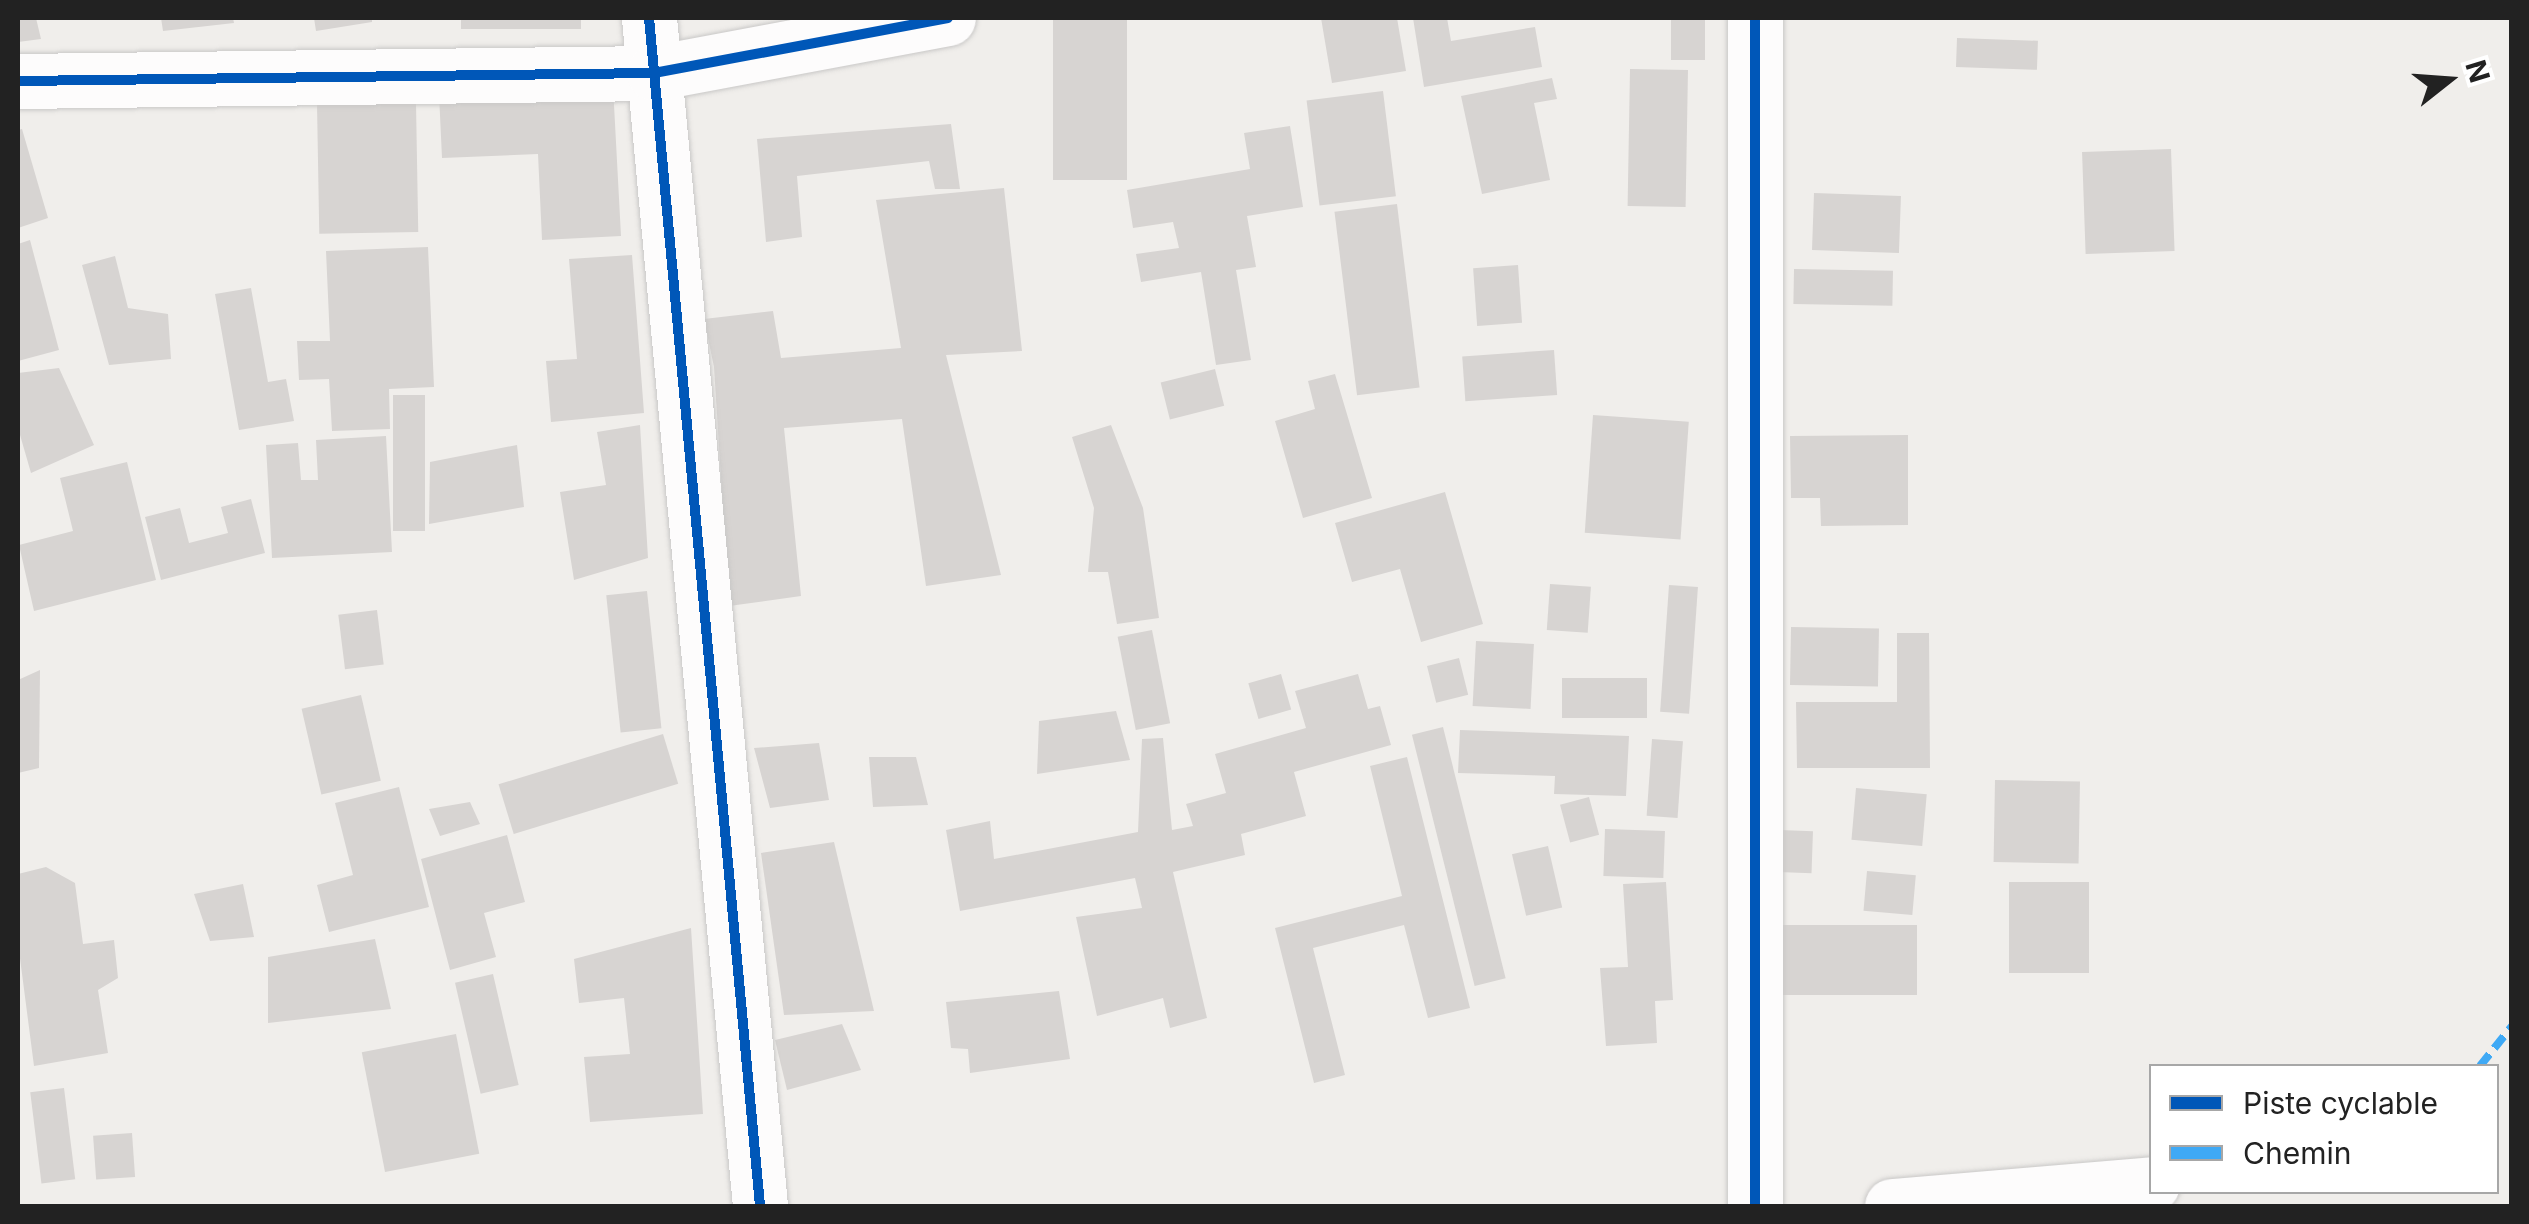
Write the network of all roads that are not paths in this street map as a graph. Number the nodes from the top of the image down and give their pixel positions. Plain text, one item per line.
1 (650, 18) edge
2 (948, 18) edge
3 (1755, 18) edge
4 (654, 74) junction
5 (18, 81) edge
6 (2149, 1184) edge
7 (760, 1206) edge
8 (1756, 1206) edge
9 (1892, 1206) edge

1 - 4 street
2 - 4 street
3 - 8 street
4 - 5 street
4 - 7 street
6 - 9 street

